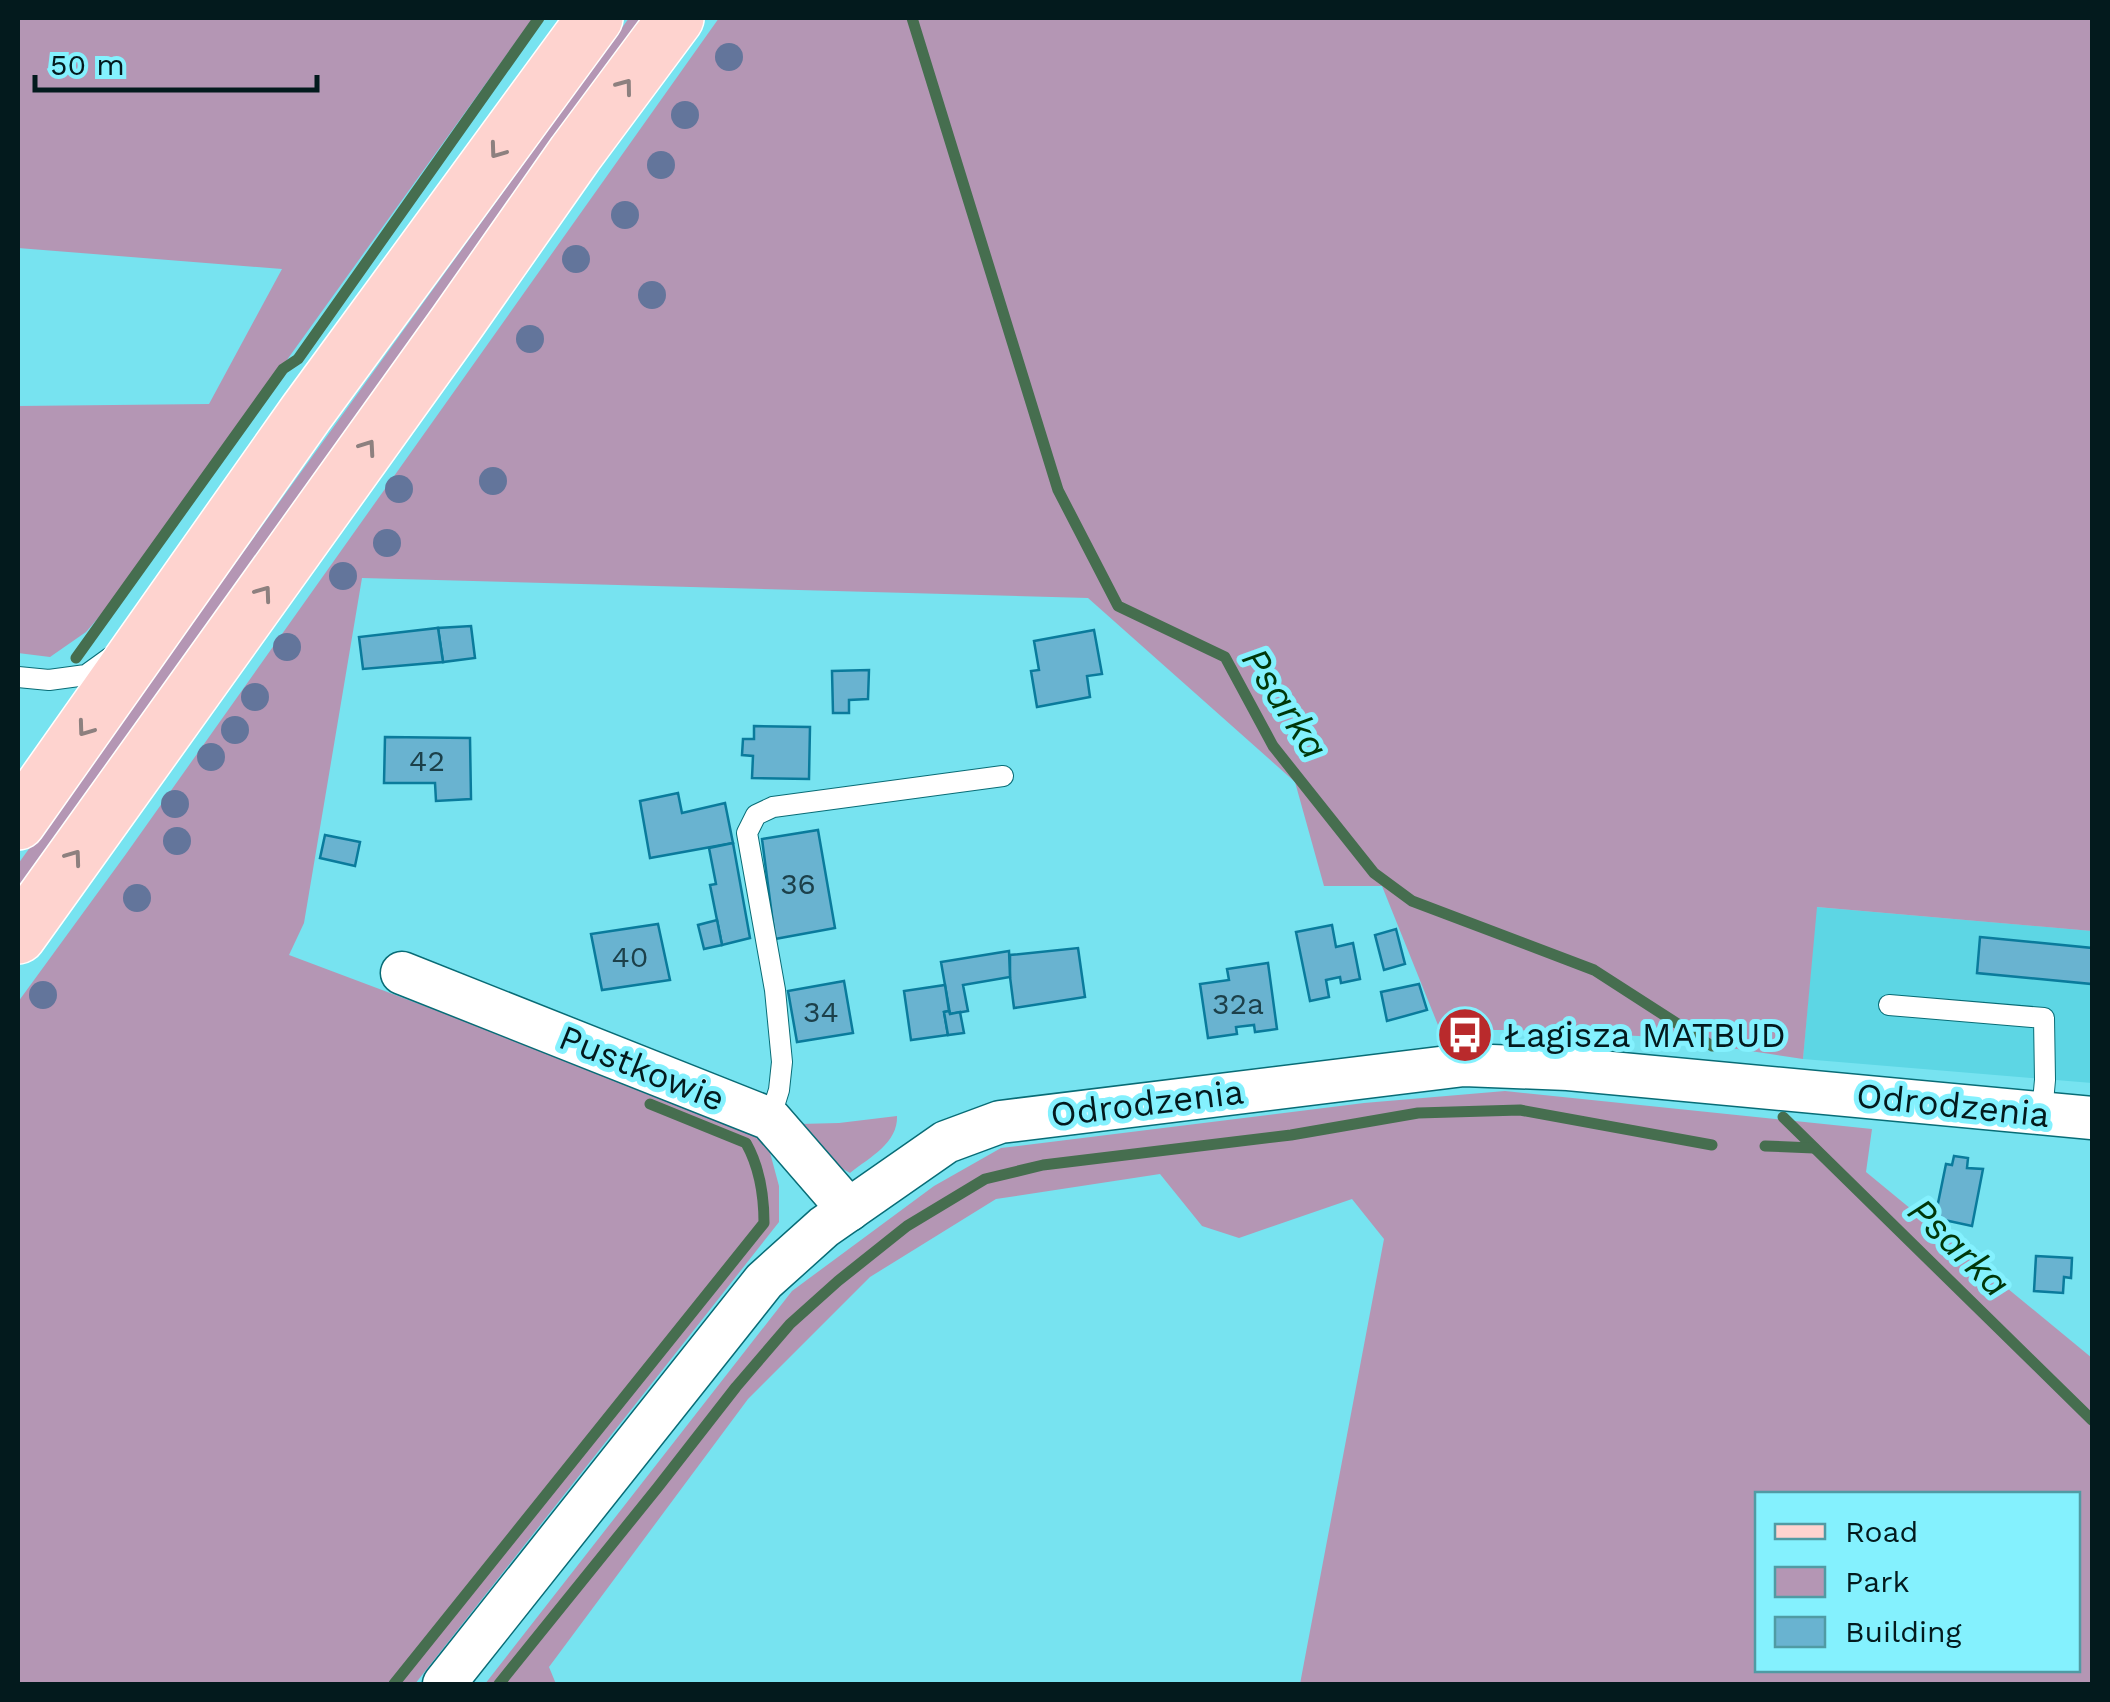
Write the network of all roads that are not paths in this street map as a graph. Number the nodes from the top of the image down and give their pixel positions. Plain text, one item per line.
1 (596, 18) edge
2 (676, 18) edge
3 (162, 621) junction
4 (18, 677) edge
5 (1004, 776) dead end
6 (18, 822) edge
7 (18, 936) edge
8 (402, 973) dead end
9 (1889, 1005) dead end
10 (2042, 1113) junction
11 (770, 1118) junction
12 (2092, 1118) edge
13 (849, 1210) junction
14 (444, 1684) edge

1 -> 3 main road
7 -> 2 main road
3 - 4 lane
3 -> 6 main road
5 - 11 lane
8 - 11 street, Pustkowie
9 - 10 lane
10 - 12 street, Odrodzenia
10 - 13 street, Odrodzenia
11 - 13 street, Pustkowie
13 - 14 street, Odrodzenia

